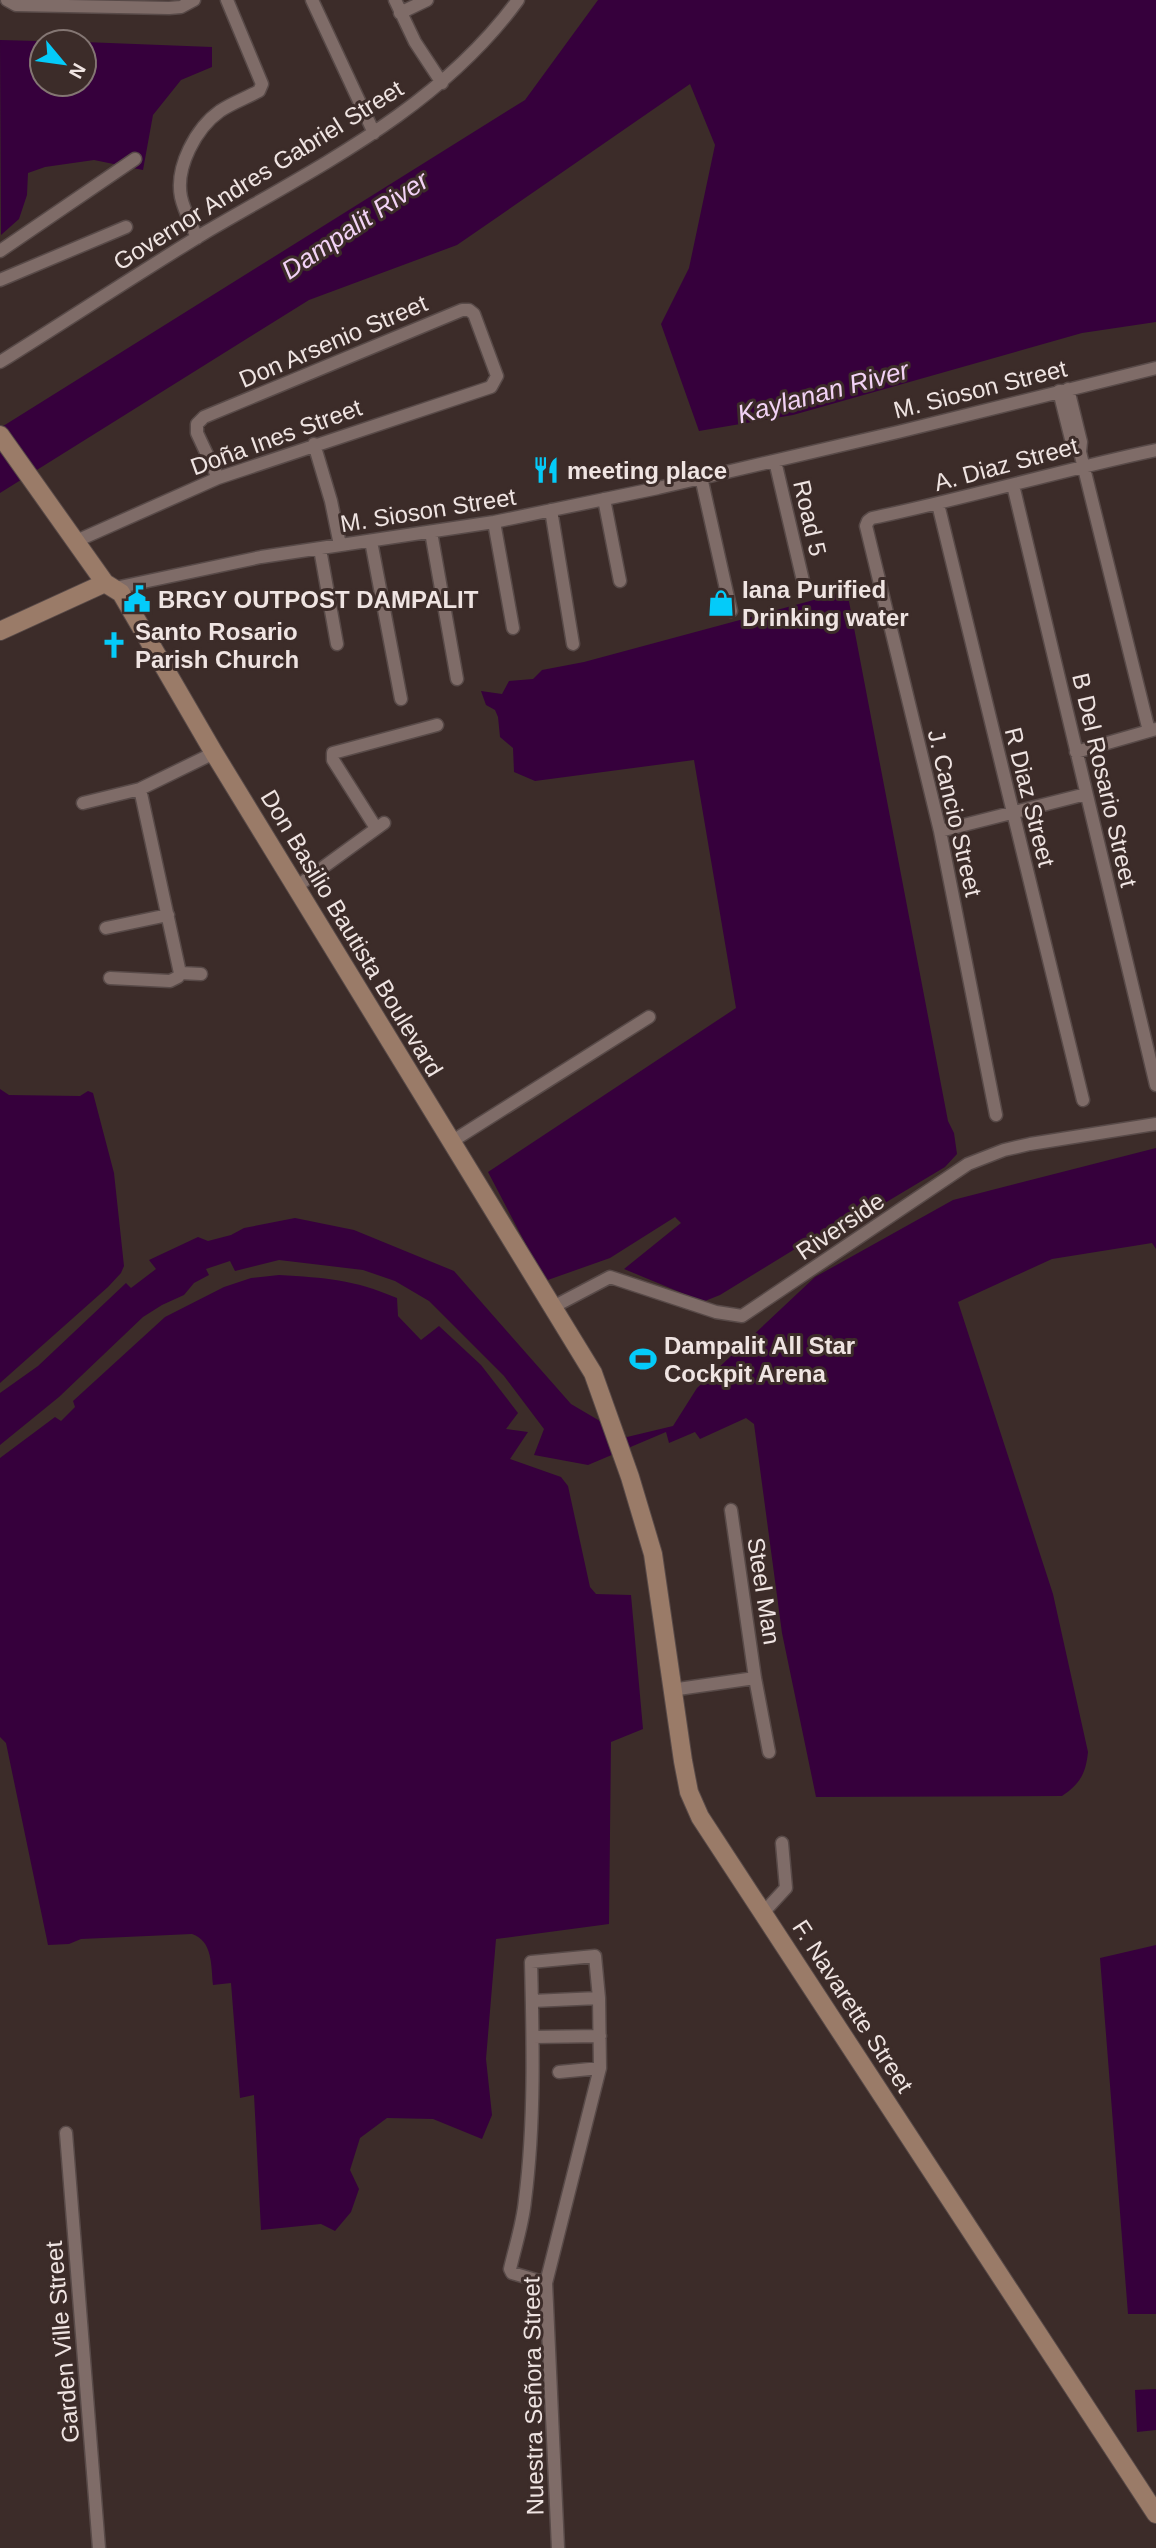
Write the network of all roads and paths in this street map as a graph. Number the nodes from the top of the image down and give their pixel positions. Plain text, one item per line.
1 (7, 0) edge
2 (194, 0) edge
3 (227, 0) edge
4 (312, 0) edge
5 (395, 0) edge
6 (427, 0) edge
7 (518, 0) edge
8 (400, 13) junction
9 (442, 83) junction
10 (374, 133) junction
11 (135, 159) dead end
12 (126, 227) dead end
13 (197, 238) junction
14 (0, 251) edge
15 (0, 281) edge
16 (0, 362) edge
17 (1156, 368) edge
18 (495, 382) joint
19 (1063, 390) junction
20 (0, 435) edge
21 (314, 444) junction
22 (1156, 450) edge
23 (1081, 458) junction
24 (775, 461) junction
25 (701, 477) junction
26 (218, 478) junction
27 (1013, 485) junction
28 (604, 499) junction
29 (938, 504) junction
30 (551, 510) junction
31 (868, 521) joint
32 (494, 522) junction
33 (431, 533) junction
34 (371, 541) junction
35 (74, 542) junction
36 (340, 545) junction
37 (320, 549) junction
38 (620, 581) dead end
39 (804, 585) dead end
40 (110, 586) junction
41 (731, 611) dead end
42 (513, 628) dead end
43 (0, 631) edge
44 (337, 644) dead end
45 (573, 644) dead end
46 (457, 679) dead end
47 (401, 699) dead end
48 (437, 725) dead end
49 (1152, 730) edge
50 (1076, 752) junction
51 (214, 753) junction
52 (140, 789) junction
53 (1086, 794) junction
54 (83, 803) dead end
55 (1012, 811) junction
56 (940, 831) junction
57 (296, 887) junction
58 (167, 915) junction
59 (106, 928) dead end
60 (180, 973) junction
61 (201, 974) dead end
62 (110, 978) dead end
63 (649, 1017) dead end
64 (1156, 1085) edge
65 (1083, 1100) dead end
66 (996, 1115) dead end
67 (1156, 1124) edge
68 (451, 1142) junction
69 (553, 1307) junction
70 (630, 1477) joint
71 (731, 1510) dead end
72 (755, 1678) junction
73 (671, 1690) junction
74 (769, 1752) dead end
75 (782, 1843) dead end
76 (762, 1913) junction
77 (599, 1998) junction
78 (532, 2001) junction
79 (533, 2036) junction
80 (600, 2036) junction
81 (600, 2068) junction
82 (559, 2072) dead end
83 (66, 2133) dead end
84 (546, 2283) junction
85 (1156, 2514) edge
86 (99, 2548) edge
87 (558, 2548) edge

1 - 2 street
3 - 13 street
4 - 10 street
5 - 8 street
6 - 8 street
7 - 9 street, Governor Andres Gabriel Street
8 - 9 street
9 - 10 street, Governor Andres Gabriel Street
10 - 13 street, Governor Andres Gabriel Street
11 - 14 street
12 - 15 street
13 - 16 street, Governor Andres Gabriel Street
17 - 19 street, M. Sioson Street
18 - 21 street, Doña Ines Street
18 - 26 street, Don Arsenio Street
19 - 23 street
19 - 24 street, M. Sioson Street
20 - 35 main road, Don Basilio Bautista Boulevard
21 - 26 street, Doña Ines Street
21 - 36 street
22 - 23 street, A. Diaz Street
23 - 27 street, A. Diaz Street
23 - 49 street
24 - 25 street, M. Sioson Street
24 - 39 street, Road 5
25 - 28 street, M. Sioson Street
25 - 41 street
26 - 35 street, Doña Ines Street
27 - 29 street, A. Diaz Street
27 - 50 street, B Del Rosario Street
28 - 30 street, M. Sioson Street
28 - 38 street
29 - 31 street, A. Diaz Street
29 - 55 street, R Diaz Street
30 - 32 street, M. Sioson Street
30 - 45 street
31 - 56 street, J. Cancio Street
32 - 33 street, M. Sioson Street
32 - 42 street
33 - 34 street, M. Sioson Street
33 - 46 street
34 - 36 street, M. Sioson Street
34 - 47 street
35 - 40 main road, Don Basilio Bautista Boulevard
36 - 37 street, M. Sioson Street
37 - 40 street, M. Sioson Street
37 - 44 street
40 - 43 main road
40 - 51 main road, Don Basilio Bautista Boulevard
48 - 57 street
49 - 50 street
50 - 53 street, B Del Rosario Street
51 - 52 street
51 - 57 main road, Don Basilio Bautista Boulevard
52 - 54 street
52 - 58 street
53 - 55 street
53 - 64 street, B Del Rosario Street
55 - 56 street
55 - 65 street, R Diaz Street
56 - 66 street, J. Cancio Street
57 - 68 main road, Don Basilio Bautista Boulevard
58 - 59 street
58 - 60 street
60 - 61 street
60 - 62 street
63 - 68 street
67 - 69 street, Riverside
68 - 69 main road, Don Basilio Bautista Boulevard
69 - 70 main road, Don Basilio Bautista Boulevard
70 - 73 main road, F. Navarette Street
71 - 72 street, Steel Man
72 - 73 street, Steel Man
72 - 74 street, Steel Man
73 - 76 main road, F. Navarette Street
75 - 76 street
76 - 85 main road, F. Navarette Street
77 - 78 street
77 - 78 street, Nuestra Señora Street
77 - 80 street, Nuestra Señora Street
78 - 79 street
79 - 80 street
79 - 84 street
80 - 81 street, Nuestra Señora Street
81 - 82 street
81 - 84 street, Nuestra Señora Street
83 - 86 street, Garden Ville Street
84 - 87 street, Nuestra Señora Street

